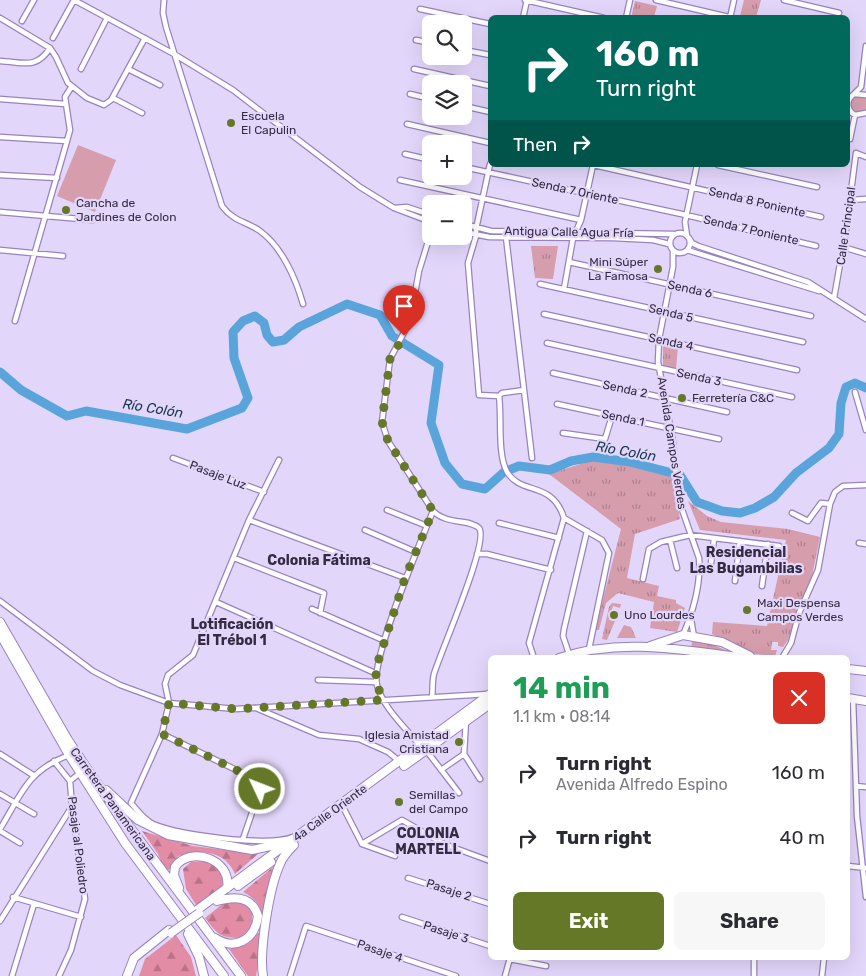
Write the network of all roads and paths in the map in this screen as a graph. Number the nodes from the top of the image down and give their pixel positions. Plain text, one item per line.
1 (34, 0) edge
2 (74, 0) edge
3 (164, 0) edge
4 (526, 0) edge
5 (630, 0) edge
6 (656, 0) edge
7 (734, 0) edge
8 (784, 0) edge
9 (420, 9) dead end
10 (839, 13) dead end
11 (524, 15) edge
12 (591, 15) edge
13 (627, 15) edge
14 (722, 15) edge
15 (731, 15) edge
16 (0, 18) edge
17 (107, 18) junction
18 (22, 21) dead end
19 (488, 24) edge
20 (53, 38) dead end
21 (145, 38) junction
22 (416, 40) dead end
23 (422, 41) edge
24 (866, 46) edge
25 (50, 48) junction
26 (472, 52) edge
27 (174, 54) junction
28 (488, 55) edge
29 (0, 60) edge
30 (81, 69) dead end
31 (128, 69) junction
32 (414, 69) dead end
33 (864, 72) edge
34 (160, 85) dead end
35 (72, 86) junction
36 (488, 86) edge
37 (861, 87) junction
38 (410, 94) dead end
39 (866, 95) edge
40 (851, 96) edge
41 (422, 97) edge
42 (113, 98) junction
43 (0, 99) edge
44 (65, 104) junction
45 (472, 108) edge
46 (850, 109) edge
47 (488, 112) edge
48 (142, 113) dead end
49 (866, 113) edge
50 (855, 115) junction
51 (407, 124) dead end
52 (0, 137) edge
53 (850, 139) dead end
54 (67, 142) junction
55 (488, 143) edge
56 (405, 154) dead end
57 (866, 157) edge
58 (422, 158) edge
59 (489, 167) edge
60 (594, 167) edge
61 (603, 167) edge
62 (697, 167) edge
63 (727, 167) edge
64 (472, 169) edge
65 (488, 173) junction
66 (0, 175) edge
67 (57, 178) junction
68 (400, 180) dead end
69 (692, 186) junction
70 (817, 187) dead end
71 (588, 193) junction
72 (482, 199) junction
73 (866, 199) edge
74 (850, 200) junction
75 (394, 208) junction
76 (0, 212) edge
77 (422, 212) edge
78 (686, 215) junction
79 (46, 217) junction
80 (821, 217) dead end
81 (422, 219) edge
82 (92, 220) dead end
83 (581, 220) junction
84 (684, 222) junction
85 (472, 227) edge
86 (476, 228) junction
87 (578, 231) junction
88 (676, 234) junction
89 (472, 235) edge
90 (476, 236) junction
91 (506, 237) junction
92 (688, 237) junction
93 (573, 238) junction
94 (670, 244) junction
95 (427, 245) edge
96 (816, 246) dead end
97 (843, 247) junction
98 (0, 250) edge
99 (673, 251) junction
100 (685, 251) junction
101 (35, 253) junction
102 (866, 254) edge
103 (63, 256) dead end
104 (569, 262) junction
105 (673, 267) junction
106 (540, 284) dead end
107 (670, 284) junction
108 (564, 289) junction
109 (824, 292) junction
110 (834, 298) junction
111 (303, 304) dead end
112 (664, 311) junction
113 (544, 314) dead end
114 (811, 316) dead end
115 (866, 319) edge
116 (15, 321) dead end
117 (659, 339) junction
118 (802, 342) dead end
119 (547, 343) dead end
120 (659, 369) junction
121 (797, 370) dead end
122 (553, 373) dead end
123 (524, 390) junction
124 (855, 392) dead end
125 (499, 396) junction
126 (792, 397) dead end
127 (666, 398) junction
128 (557, 404) dead end
129 (727, 412) dead end
130 (612, 416) junction
131 (866, 427) edge
132 (670, 428) junction
133 (563, 433) dead end
134 (718, 439) dead end
135 (173, 458) dead end
136 (532, 458) dead end
137 (280, 460) dead end
138 (866, 485) edge
139 (264, 492) junction
140 (830, 504) junction
141 (387, 510) dead end
142 (433, 511) junction
143 (792, 513) dead end
144 (564, 518) junction
145 (249, 520) junction
146 (499, 523) dead end
147 (427, 526) junction
148 (365, 530) dead end
149 (587, 531) junction
150 (690, 535) junction
151 (559, 538) junction
152 (714, 539) junction
153 (670, 540) junction
154 (740, 542) junction
155 (859, 543) dead end
156 (768, 544) junction
157 (866, 544) edge
158 (778, 546) dead end
159 (416, 552) junction
160 (477, 554) junction
161 (234, 558) junction
162 (678, 568) dead end
163 (551, 570) junction
164 (710, 571) dead end
165 (405, 578) junction
166 (643, 579) dead end
167 (735, 581) dead end
168 (762, 586) dead end
169 (0, 602) edge
170 (216, 602) junction
171 (312, 609) dead end
172 (320, 613) junction
173 (691, 617) junction
174 (0, 622) edge
175 (0, 634) edge
176 (683, 636) junction
177 (694, 637) junction
178 (385, 641) junction
179 (649, 647) junction
180 (589, 649) junction
181 (533, 655) edge
182 (564, 655) edge
183 (568, 655) edge
184 (720, 655) edge
185 (746, 655) edge
186 (784, 655) edge
187 (850, 669) edge
188 (866, 672) edge
189 (375, 673) junction
190 (318, 680) dead end
191 (376, 682) junction
192 (488, 694) edge
193 (488, 696) edge
194 (432, 697) junction
195 (850, 699) edge
196 (383, 700) junction
197 (866, 701) edge
198 (169, 703) junction
199 (488, 705) edge
200 (256, 708) junction
201 (466, 720) junction
202 (162, 734) junction
203 (423, 748) junction
204 (0, 754) edge
205 (464, 754) junction
206 (68, 755) junction
207 (54, 761) junction
208 (400, 762) junction
209 (441, 770) junction
210 (80, 773) junction
211 (33, 775) junction
212 (480, 778) dead end
213 (94, 779) junction
214 (70, 781) junction
215 (856, 786) junction
216 (866, 787) edge
217 (459, 793) dead end
218 (0, 794) edge
219 (16, 803) junction
220 (72, 808) junction
221 (344, 809) junction
222 (34, 814) dead end
223 (0, 830) edge
224 (301, 834) junction
225 (243, 839) junction
226 (20, 843) dead end
227 (292, 843) junction
228 (362, 844) junction
229 (395, 856) dead end
230 (488, 860) edge
231 (850, 866) edge
232 (865, 868) edge
233 (151, 878) junction
234 (408, 878) dead end
235 (226, 888) junction
236 (866, 897) edge
237 (13, 898) junction
238 (217, 901) junction
239 (187, 903) junction
240 (488, 903) edge
241 (34, 904) junction
242 (199, 914) junction
243 (81, 917) junction
244 (402, 917) dead end
245 (0, 921) edge
246 (488, 945) edge
247 (509, 960) edge
248 (519, 960) edge
249 (754, 960) edge
250 (824, 960) edge
251 (546, 966) dead end
252 (436, 970) junction
253 (12, 976) edge
254 (59, 976) edge
255 (129, 976) edge
256 (204, 976) edge
257 (224, 976) edge
258 (241, 976) edge
259 (263, 976) edge
260 (290, 976) edge
261 (434, 976) edge
262 (456, 976) edge
263 (505, 976) edge
264 (754, 976) edge
265 (822, 976) edge

1 - 18 street
2 - 17 street
2 - 20 street
3 - 27 street
4 - 11 street
4 - 12 street
5 - 13 street
6 - 14 street
7 - 15 street
8 - 10 street
9 - 19 street
16 - 25 street
17 - 21 street
17 - 30 street
21 - 27 street
21 - 31 street
22 - 23 street
24 - 33 street
25 - 29 street
25 - 35 street
26 - 28 street
27 - 75 street
27 - 111 street
31 - 34 street
31 - 42 street
32 - 36 street
33 - 37 street
35 - 42 street
35 - 44 street
37 - 39 street
37 - 40 street
38 - 41 street
39 - 40 street
42 - 48 street
43 - 44 street
44 - 54 street
45 - 47 street
46 - 50 street
49 - 50 street
50 - 53 street
51 - 55 street
52 - 54 street
54 - 67 street
56 - 58 street
57 - 74 street, Calle Principal
59 - 65 street
60 - 71 street
61 - 69 street, Senda 8 Poniente
62 - 69 street
63 - 70 street
64 - 65 street, Senda 7 Oriente
65 - 71 street, Senda 7 Oriente
65 - 72 street
66 - 67 street
67 - 79 street
68 - 72 street
69 - 78 street
69 - 80 street, Senda 8 Poniente
71 - 78 street, Senda 7 Oriente
71 - 83 street
72 - 83 street
72 - 86 street
73 - 74 street
74 - 97 street, Calle Principal
75 - 77 street
75 - 81 street
76 - 79 street
78 - 84 street
78 - 96 street, Senda 7 Poniente
79 - 82 street
79 - 101 street
83 - 87 street
84 - 88 street
84 - 92 street
85 - 86 street, Antigua Calle Agua Fría
86 - 87 street, Antigua Calle Agua Fría
86 - 90 street
87 - 88 street, Antigua Calle Agua Fría
87 - 93 street
88 - 92 street
88 - 94 street
89 - 90 street, Antigua Calle Agua Fría
90 - 91 street, Antigua Calle Agua Fría
90 - 125 street
91 - 93 street, Antigua Calle Agua Fría
91 - 123 street
92 - 100 street
92 - 109 street
93 - 94 street, Antigua Calle Agua Fría
93 - 104 street
94 - 99 street
95 - 142 street
97 - 102 street
97 - 110 street, Calle Principal
98 - 101 street
99 - 100 street
99 - 105 street, Avenida Campos Verdes
100 - 105 street, Avenida Campos Verdes
100 - 109 street
101 - 103 street
101 - 116 street
104 - 107 street, Senda 6
104 - 108 street
105 - 107 street, Avenida Campos Verdes
106 - 108 street, Senda 5
107 - 112 street, Avenida Campos Verdes
107 - 114 street, Senda 6
108 - 112 street, Senda 5
109 - 110 street
110 - 115 street
112 - 117 street, Avenida Campos Verdes
112 - 118 street, Senda 5
113 - 117 street, Senda 4
117 - 120 street, Avenida Campos Verdes
117 - 121 street, Senda 4
119 - 120 street, Senda 3
120 - 126 street, Senda 3
120 - 127 street, Avenida Campos Verdes
122 - 127 street, Senda 2
123 - 125 street
123 - 136 street
124 - 131 street
125 - 144 street
127 - 129 street, Senda 2
127 - 132 street, Avenida Campos Verdes
128 - 130 street, Senda 1
130 - 132 street, Senda 1
130 - 133 street
132 - 134 street, Senda 1
132 - 150 street, Avenida Campos Verdes
135 - 139 street, Pasaje Luz
137 - 139 street
138 - 140 street
139 - 145 street
140 - 143 street
140 - 186 street
141 - 147 street
142 - 147 street
142 - 160 street
144 - 149 street
144 - 151 street
145 - 161 street
145 - 165 street
146 - 151 street
147 - 159 street
148 - 159 street
149 - 180 street
149 - 182 street
150 - 152 street
150 - 153 street
150 - 173 street, Avenida Campos Verdes
151 - 163 street
152 - 154 street
152 - 164 street
153 - 162 street
153 - 166 street
154 - 156 street
154 - 167 street
155 - 157 street
156 - 158 street
156 - 168 street
159 - 165 street
160 - 163 street
160 - 194 street
161 - 170 street
161 - 172 street
163 - 181 street
165 - 178 street
169 - 198 street
170 - 189 street
170 - 198 street
171 - 172 street
172 - 178 street
173 - 176 street, Avenida Campos Verdes
173 - 177 street, Avenida Campos Verdes
174 - 213 highway, Carretera Panamericana
175 - 206 highway, Carretera Panamericana
176 - 177 highway
176 - 179 highway
177 - 185 highway
178 - 189 street
179 - 180 highway
179 - 184 highway
180 - 183 highway
187 - 188 highway
189 - 191 street
190 - 191 street
191 - 196 street
192 - 194 street
193 - 203 highway, 4a Calle Oriente
194 - 196 street
195 - 197 highway
195 - 215 street
196 - 200 street
196 - 203 street
198 - 200 street
198 - 202 street
199 - 201 highway, 4a Calle Oriente
200 - 208 street
201 - 203 highway, 4a Calle Oriente
201 - 205 street
202 - 225 street
202 - 225 street
203 - 208 highway, 4a Calle Oriente
203 - 209 street
203 - 221 highway, 4a Calle Oriente
204 - 211 street
205 - 209 street
205 - 212 street
206 - 207 street
206 - 210 highway, Carretera Panamericana
207 - 211 street
207 - 214 street
208 - 224 highway, 4a Calle Oriente
209 - 217 street
210 - 214 street, Pasaje al Poliedro
210 - 233 highway, Carretera Panamericana
211 - 219 street
213 - 227 highway
213 - 239 highway, Carretera Panamericana
214 - 220 street, Pasaje al Poliedro
215 - 216 street
215 - 232 street
218 - 219 street
219 - 222 street
219 - 223 street
220 - 237 street
220 - 243 street, Pasaje al Poliedro
221 - 227 highway, 4a Calle Oriente
221 - 228 street
223 - 226 street
224 - 225 street
224 - 227 highway, 4a Calle Oriente
227 - 235 highway, 4a Calle Oriente
227 - 238 highway, 4a Calle Oriente
227 - 259 highway
228 - 229 street
228 - 230 street
231 - 232 street
232 - 236 street
233 - 256 highway
233 - 257 highway, Carretera Panamericana
234 - 240 street, Pasaje 2
235 - 239 highway
235 - 242 highway, 4a Calle Oriente
237 - 241 street
237 - 245 street
238 - 242 highway, 4a Calle Oriente
238 - 242 highway
239 - 242 highway, Carretera Panamericana
241 - 243 street
241 - 253 street
242 - 255 highway, 4a Calle Oriente, bridge
242 - 258 highway, Carretera Panamericana
243 - 254 street, Pasaje al Poliedro
244 - 246 street, Pasaje 3
247 - 263 street
248 - 251 street
249 - 264 street
250 - 265 street
252 - 260 street, Pasaje 4
252 - 261 street
252 - 262 street, Pasaje 4

